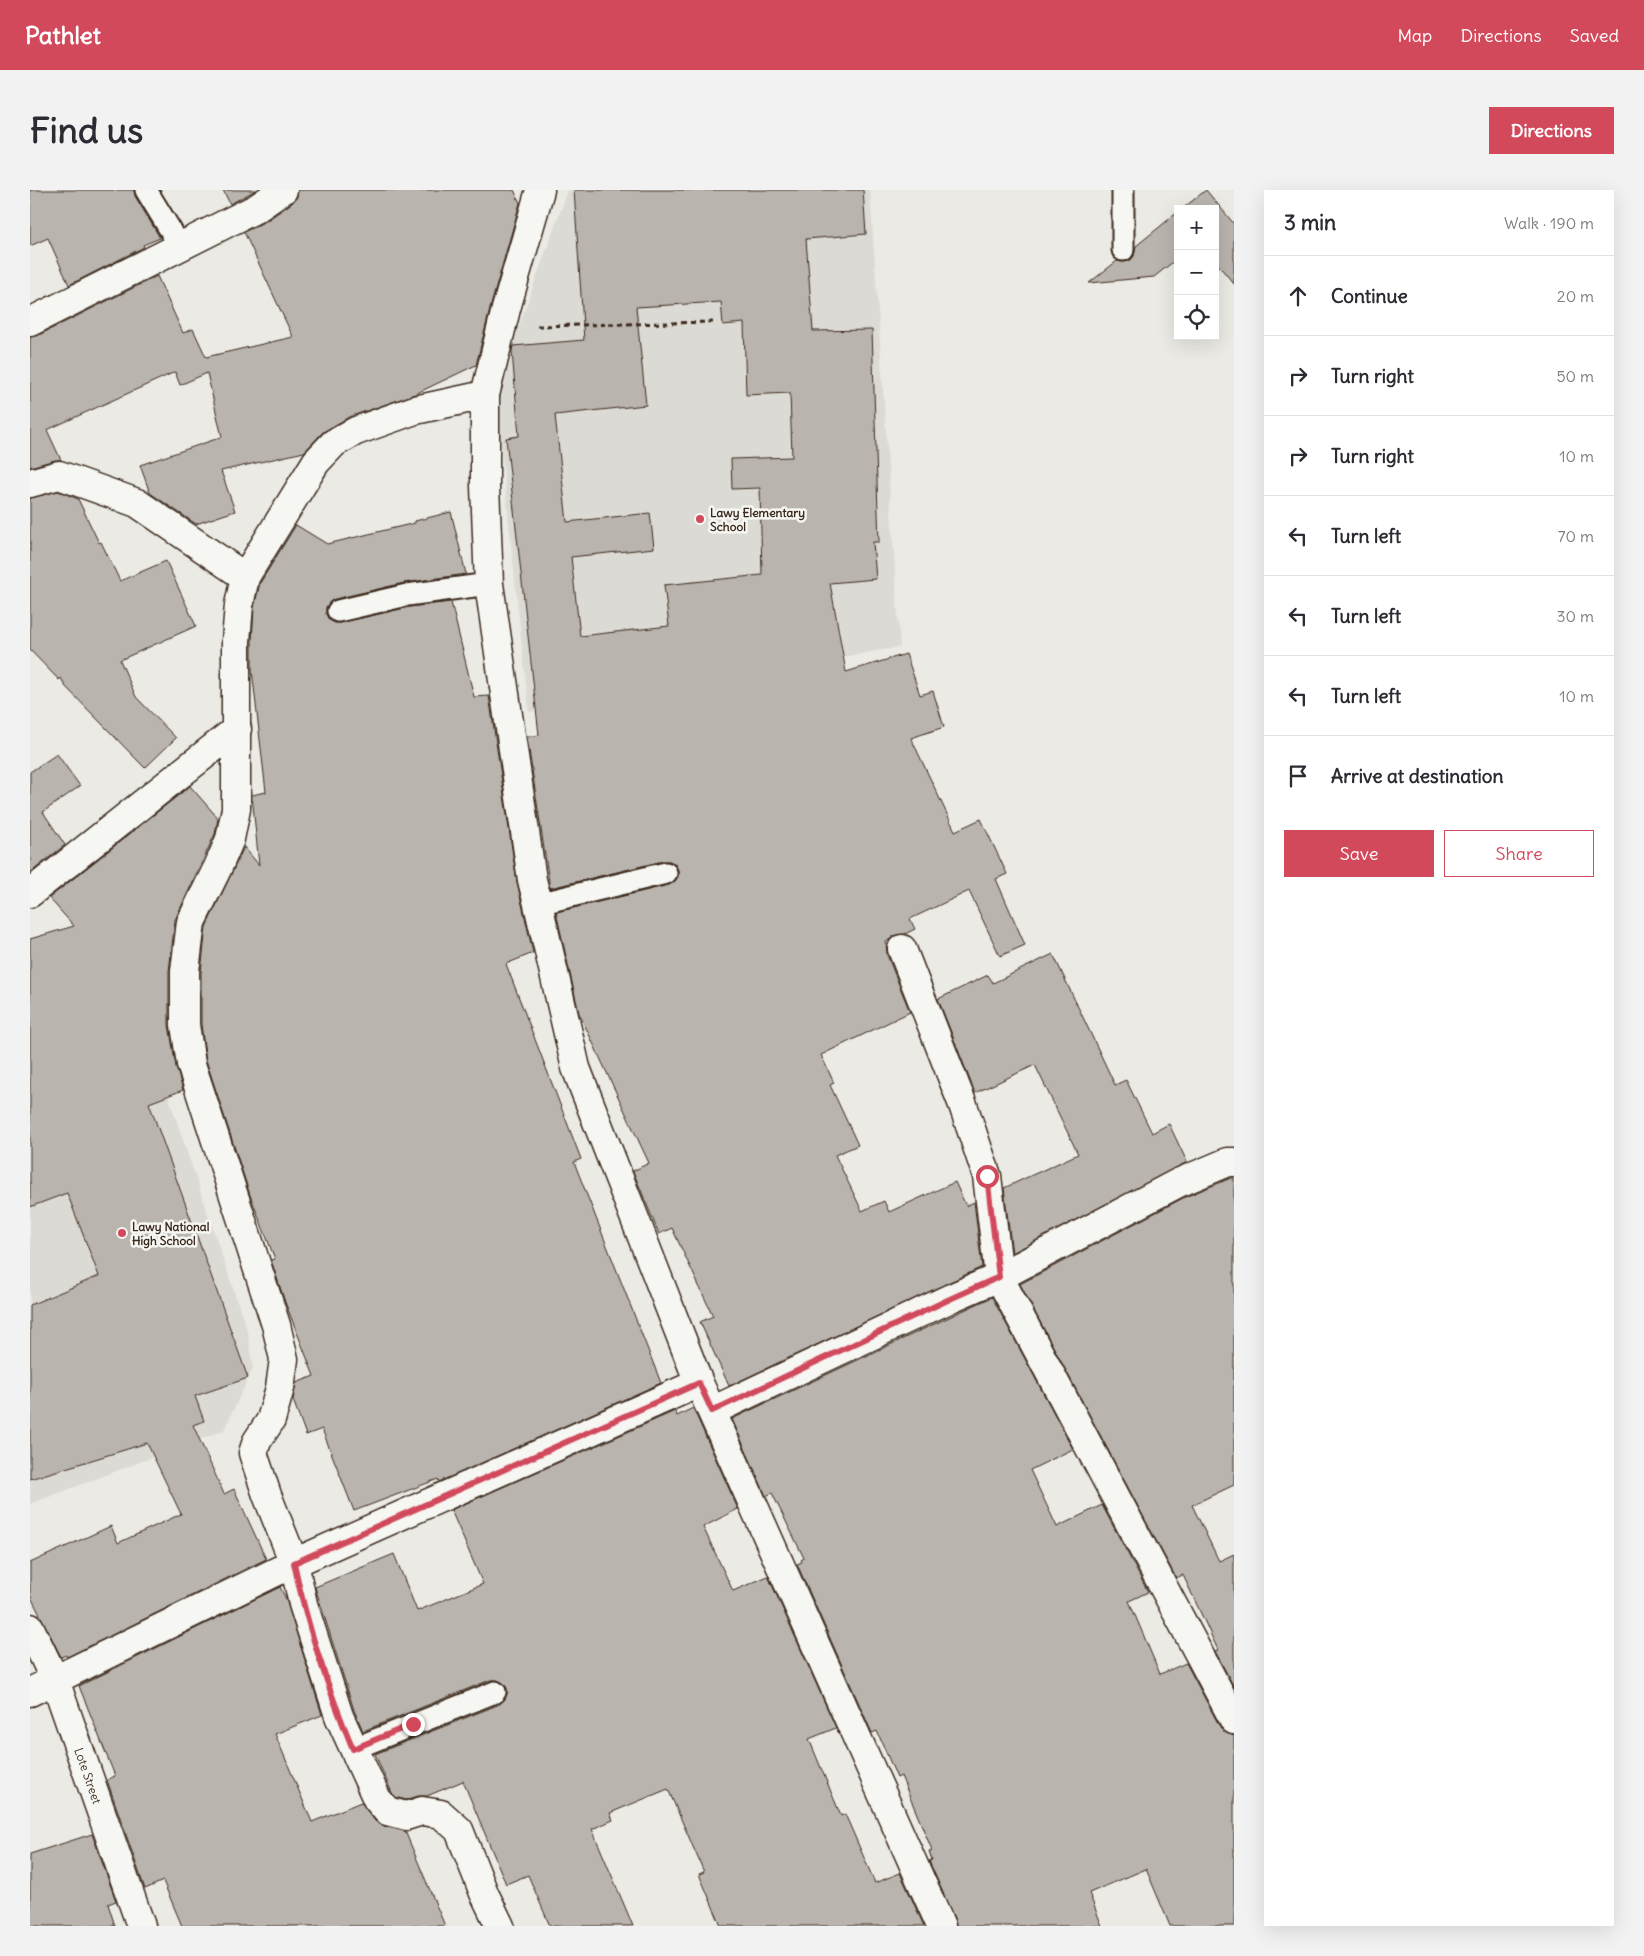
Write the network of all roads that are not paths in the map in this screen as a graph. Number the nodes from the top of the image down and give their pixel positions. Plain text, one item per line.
1 (146, 190) edge
2 (283, 190) edge
3 (540, 190) edge
4 (1123, 190) edge
5 (180, 246) junction
6 (1123, 250) dead end
7 (30, 322) edge
8 (485, 394) junction
9 (30, 483) edge
10 (244, 577) junction
11 (489, 584) junction
12 (338, 611) dead end
13 (237, 729) junction
14 (666, 873) dead end
15 (30, 893) edge
16 (538, 904) junction
17 (902, 949) dead end
18 (1234, 1162) edge
19 (999, 1277) junction
20 (699, 1383) junction
21 (712, 1411) junction
22 (294, 1563) junction
23 (30, 1628) edge
24 (55, 1680) junction
25 (30, 1692) edge
26 (495, 1692) dead end
27 (1234, 1720) edge
28 (353, 1749) junction
29 (140, 1926) edge
30 (500, 1926) edge
31 (940, 1926) edge

1 - 5 lane
2 - 5 street
3 - 8 street
4 - 6 lane
5 - 7 street
8 - 10 street
8 - 11 street
9 - 10 street
10 - 13 street
11 - 12 lane
11 - 16 street
13 - 15 street
13 - 22 street
14 - 16 lane
16 - 20 street
17 - 19 street
18 - 19 street
19 - 21 street
19 - 27 street
20 - 21 street
20 - 22 street
21 - 31 street
22 - 24 street
22 - 28 street
23 - 24 street, Lote Street
24 - 25 street
24 - 29 street, Lote Street
26 - 28 lane
28 - 30 street

